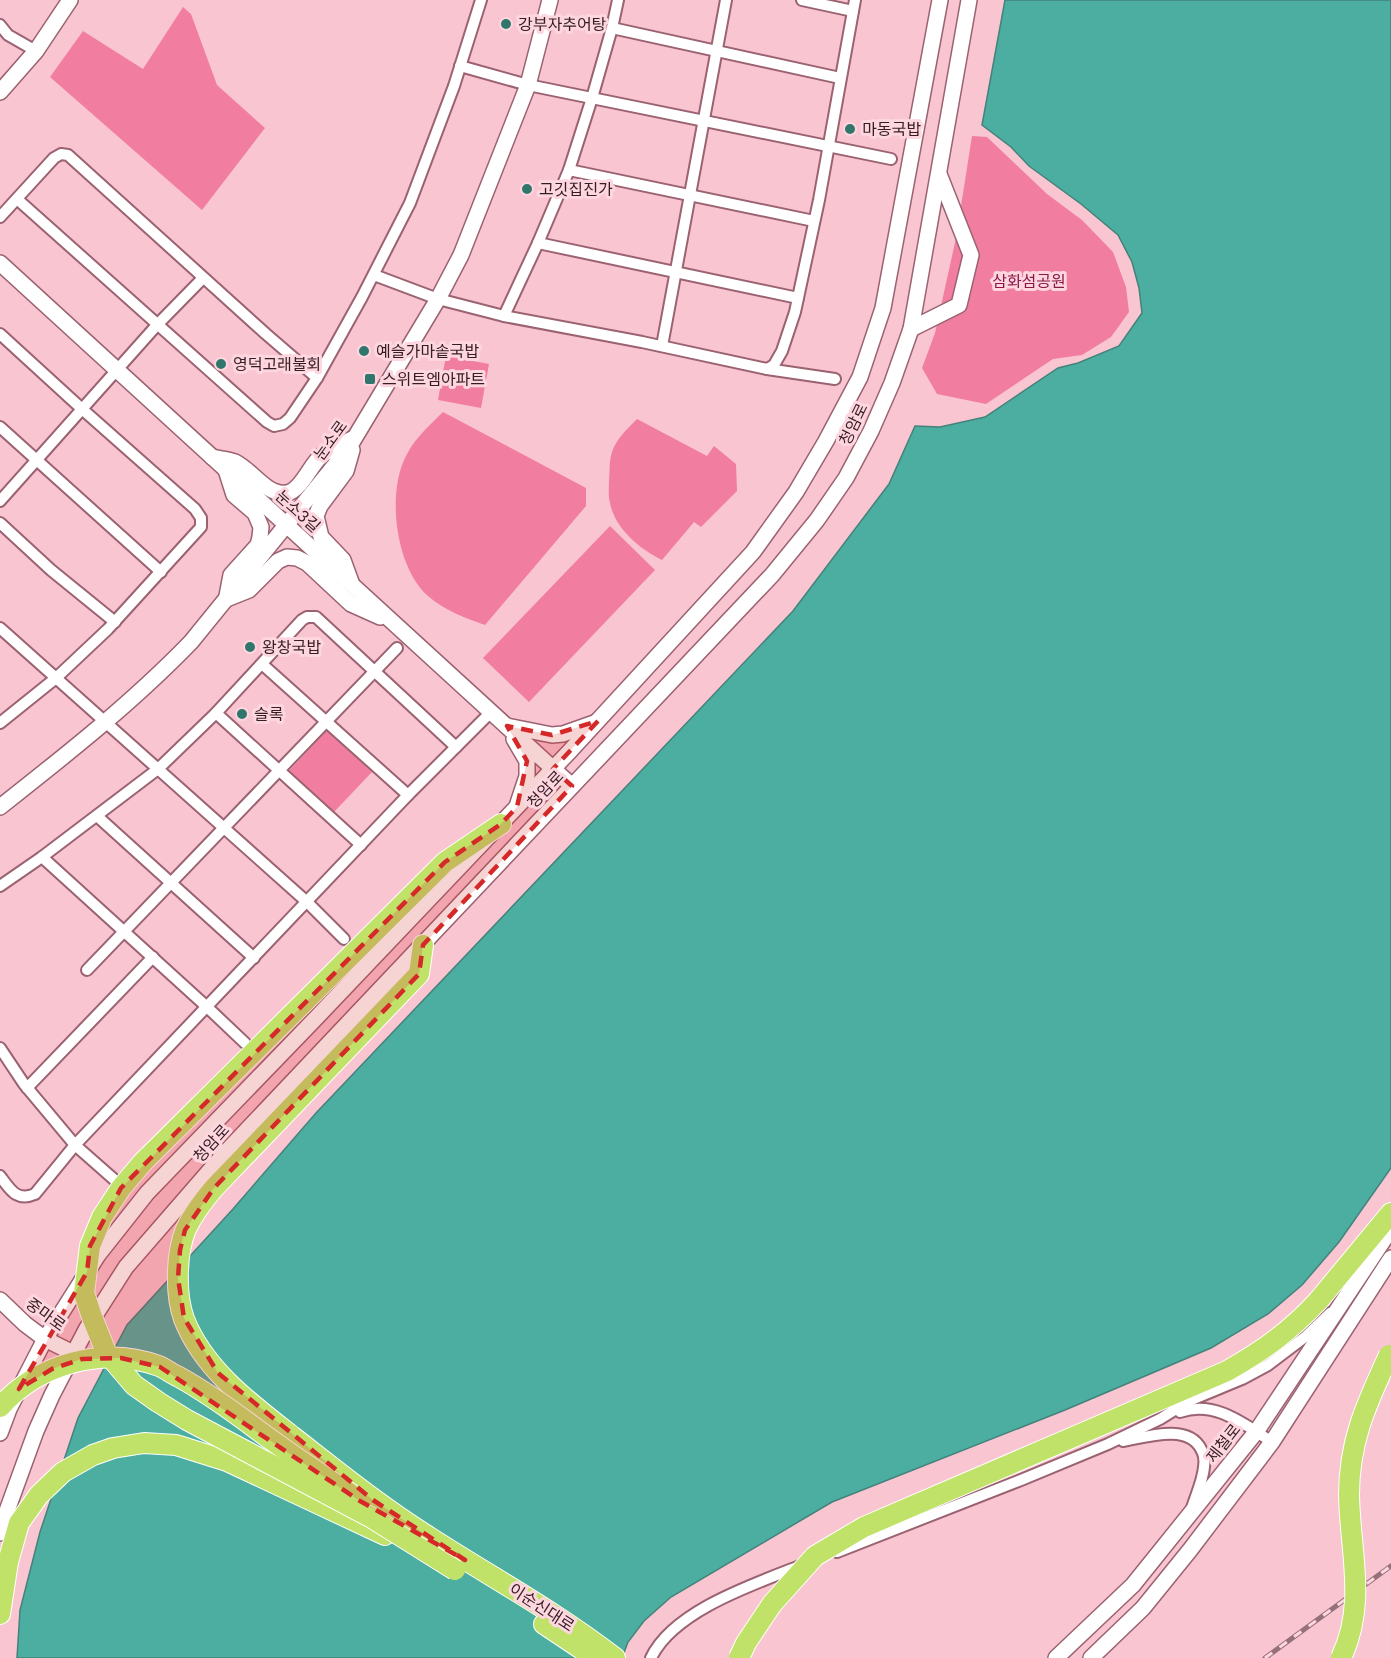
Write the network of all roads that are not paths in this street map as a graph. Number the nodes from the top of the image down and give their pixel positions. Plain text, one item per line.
1 (70, 0) edge
2 (481, 0) edge
3 (550, 0) edge
4 (618, 0) edge
5 (726, 0) edge
6 (802, 0) edge
7 (855, 0) edge
8 (940, 0) edge
9 (969, 0) edge
10 (853, 12) junction
11 (0, 25) edge
12 (612, 28) junction
13 (4, 38) edge
14 (36, 51) junction
15 (717, 51) junction
16 (460, 66) junction
17 (840, 78) junction
18 (528, 85) junction
19 (0, 92) edge
20 (592, 98) junction
21 (704, 122) junction
22 (828, 147) junction
23 (891, 159) dead end
24 (569, 170) junction
25 (938, 172) junction
26 (690, 196) junction
27 (17, 199) junction
28 (0, 217) edge
29 (814, 221) junction
30 (538, 243) junction
31 (0, 263) edge
32 (676, 272) junction
33 (374, 275) junction
34 (203, 278) junction
35 (798, 298) junction
36 (438, 299) junction
37 (504, 316) junction
38 (157, 325) junction
39 (911, 329) junction
40 (0, 334) edge
41 (662, 346) junction
42 (767, 369) junction
43 (117, 370) junction
44 (317, 378) junction
45 (835, 379) dead end
46 (82, 409) junction
47 (0, 427) edge
48 (356, 436) junction
49 (212, 457) junction
50 (36, 461) junction
51 (226, 470) junction
52 (0, 501) edge
53 (0, 523) edge
54 (287, 525) junction
55 (161, 572) junction
56 (352, 585) junction
57 (226, 599) junction
58 (115, 622) junction
59 (395, 625) junction
60 (0, 628) edge
61 (397, 648) dead end
62 (262, 664) junction
63 (374, 671) junction
64 (56, 678) junction
65 (491, 712) junction
66 (216, 713) junction
67 (326, 721) junction
68 (598, 721) junction
69 (0, 723) edge
70 (106, 723) junction
71 (507, 726) junction
72 (456, 747) junction
73 (158, 769) junction
74 (553, 769) junction
75 (279, 770) junction
76 (572, 786) junction
77 (408, 795) junction
78 (0, 807) edge
79 (518, 807) junction
80 (97, 816) junction
81 (501, 824) junction
82 (224, 828) junction
83 (361, 845) junction
84 (42, 857) junction
85 (171, 883) junction
86 (0, 886) edge
87 (307, 902) junction
88 (124, 932) junction
89 (344, 939) dead end
90 (423, 945) junction
91 (153, 957) junction
92 (254, 958) junction
93 (87, 970) dead end
94 (207, 1007) junction
95 (245, 1043) dead end
96 (0, 1048) edge
97 (27, 1088) junction
98 (75, 1145) junction
99 (0, 1176) edge
100 (117, 1182) dead end
101 (1391, 1213) edge
102 (1391, 1229) edge
103 (1391, 1257) edge
104 (1345, 1298) junction
105 (0, 1300) edge
106 (45, 1339) junction
107 (73, 1353) junction
108 (1390, 1353) edge
109 (0, 1407) edge
110 (1160, 1419) junction
111 (1256, 1432) junction
112 (0, 1433) edge
113 (1272, 1442) junction
114 (1108, 1444) junction
115 (1178, 1530) junction
116 (0, 1533) edge
117 (460, 1565) junction
118 (0, 1614) edge
119 (593, 1658) edge
120 (615, 1658) edge
121 (651, 1658) edge
122 (740, 1658) edge
123 (1056, 1658) edge
124 (1091, 1658) edge
125 (1341, 1658) edge

1 - 14 main road
2 - 16 street
3 - 18 main road, 눈소로
4 - 12 street
5 - 15 street
6 - 10 street
7 - 10 street
8 - 68 main road, 청암로
9 - 25 main road, 청암로
10 - 17 street
11 - 13 street
12 - 15 street
12 - 20 street
13 - 14 street
14 - 19 main road
15 - 17 street
15 - 21 street
16 - 18 street
16 - 33 street
17 - 22 street
18 - 20 street
18 - 36 main road, 눈소로
20 - 21 street
20 - 24 street
21 - 22 street
21 - 26 street
22 - 23 street
22 - 29 street
24 - 26 street
24 - 30 street
25 - 39 main road, 청암로
25 - 39 main road
26 - 29 street
26 - 32 street
27 - 28 street
27 - 34 street
27 - 38 street
29 - 35 street
30 - 32 street
30 - 37 street
31 - 43 main road, 눈소3길
32 - 35 street
32 - 41 street
33 - 36 street
33 - 44 street
34 - 38 street
34 - 44 street
35 - 42 street
36 - 37 street
36 - 48 main road, 눈소로
37 - 41 street
38 - 43 street
38 - 44 street
39 - 76 main road, 청암로
40 - 46 street
41 - 42 street
42 - 45 street
43 - 46 street
43 - 49 main road, 눈소3길
46 - 50 street
46 - 55 street
47 - 50 street
48 - 49 main road
48 - 54 main road, 눈소로
48 - 56 main road
49 - 51 main road, 눈소3길
50 - 52 street
50 - 55 street
51 - 54 main road, 눈소3길
51 - 57 main road
53 - 58 street
54 - 56 main road, 눈소3길
54 - 57 main road, 눈소로
55 - 58 street
56 - 59 main road, 눈소3길
57 - 59 main road
57 - 70 main road, 눈소로
58 - 64 street
59 - 65 main road, 눈소3길
60 - 64 street
61 - 63 street
62 - 63 street
62 - 66 street
62 - 67 street
63 - 67 street
63 - 72 street
64 - 69 street
64 - 70 street
65 - 71 main road, 눈소3길
65 - 72 street
66 - 73 street
66 - 75 street
67 - 75 street
67 - 77 street
68 - 71 main road
68 - 74 main road, 청암로
70 - 73 street
70 - 78 main road, 눈소로
71 - 74 main road, 눈소3길
71 - 79 main road
72 - 77 street
73 - 80 street
73 - 82 street
74 - 76 main road, 눈소3길
74 - 79 main road, 청암로
75 - 82 street
75 - 83 street
76 - 90 main road, 청암로
77 - 83 street
79 - 81 main road, 청암로
80 - 84 street
80 - 85 street
81 - 106 main road, 청암로
81 - 117 highway, bridge
82 - 85 street
82 - 87 street
83 - 87 street
84 - 86 street
84 - 88 street
85 - 88 street
85 - 92 street
87 - 89 street
87 - 92 street
88 - 91 street
88 - 93 street
90 - 107 main road, 청암로
90 - 117 highway
91 - 94 street
91 - 97 street
92 - 94 street
94 - 95 street
94 - 98 street
96 - 97 street
97 - 98 street
98 - 99 street
98 - 100 street
101 - 122 highway, bridge
102 - 104 main road, 제철로
103 - 113 main road
104 - 110 street
104 - 111 main road, 제철로
105 - 106 main road, 중마로
106 - 107 main road, 중마로
106 - 112 main road, 청암로
107 - 116 main road, 청암로
108 - 125 highway, bridge
109 - 117 highway, bridge
110 - 111 street
110 - 114 street
111 - 113 street
111 - 115 main road, 제철로
113 - 124 main road
114 - 115 street
114 - 121 street
115 - 123 main road, 제철로
117 - 118 highway, bridge
117 - 119 highway, 이순신대로
117 - 120 highway, 이순신대로

